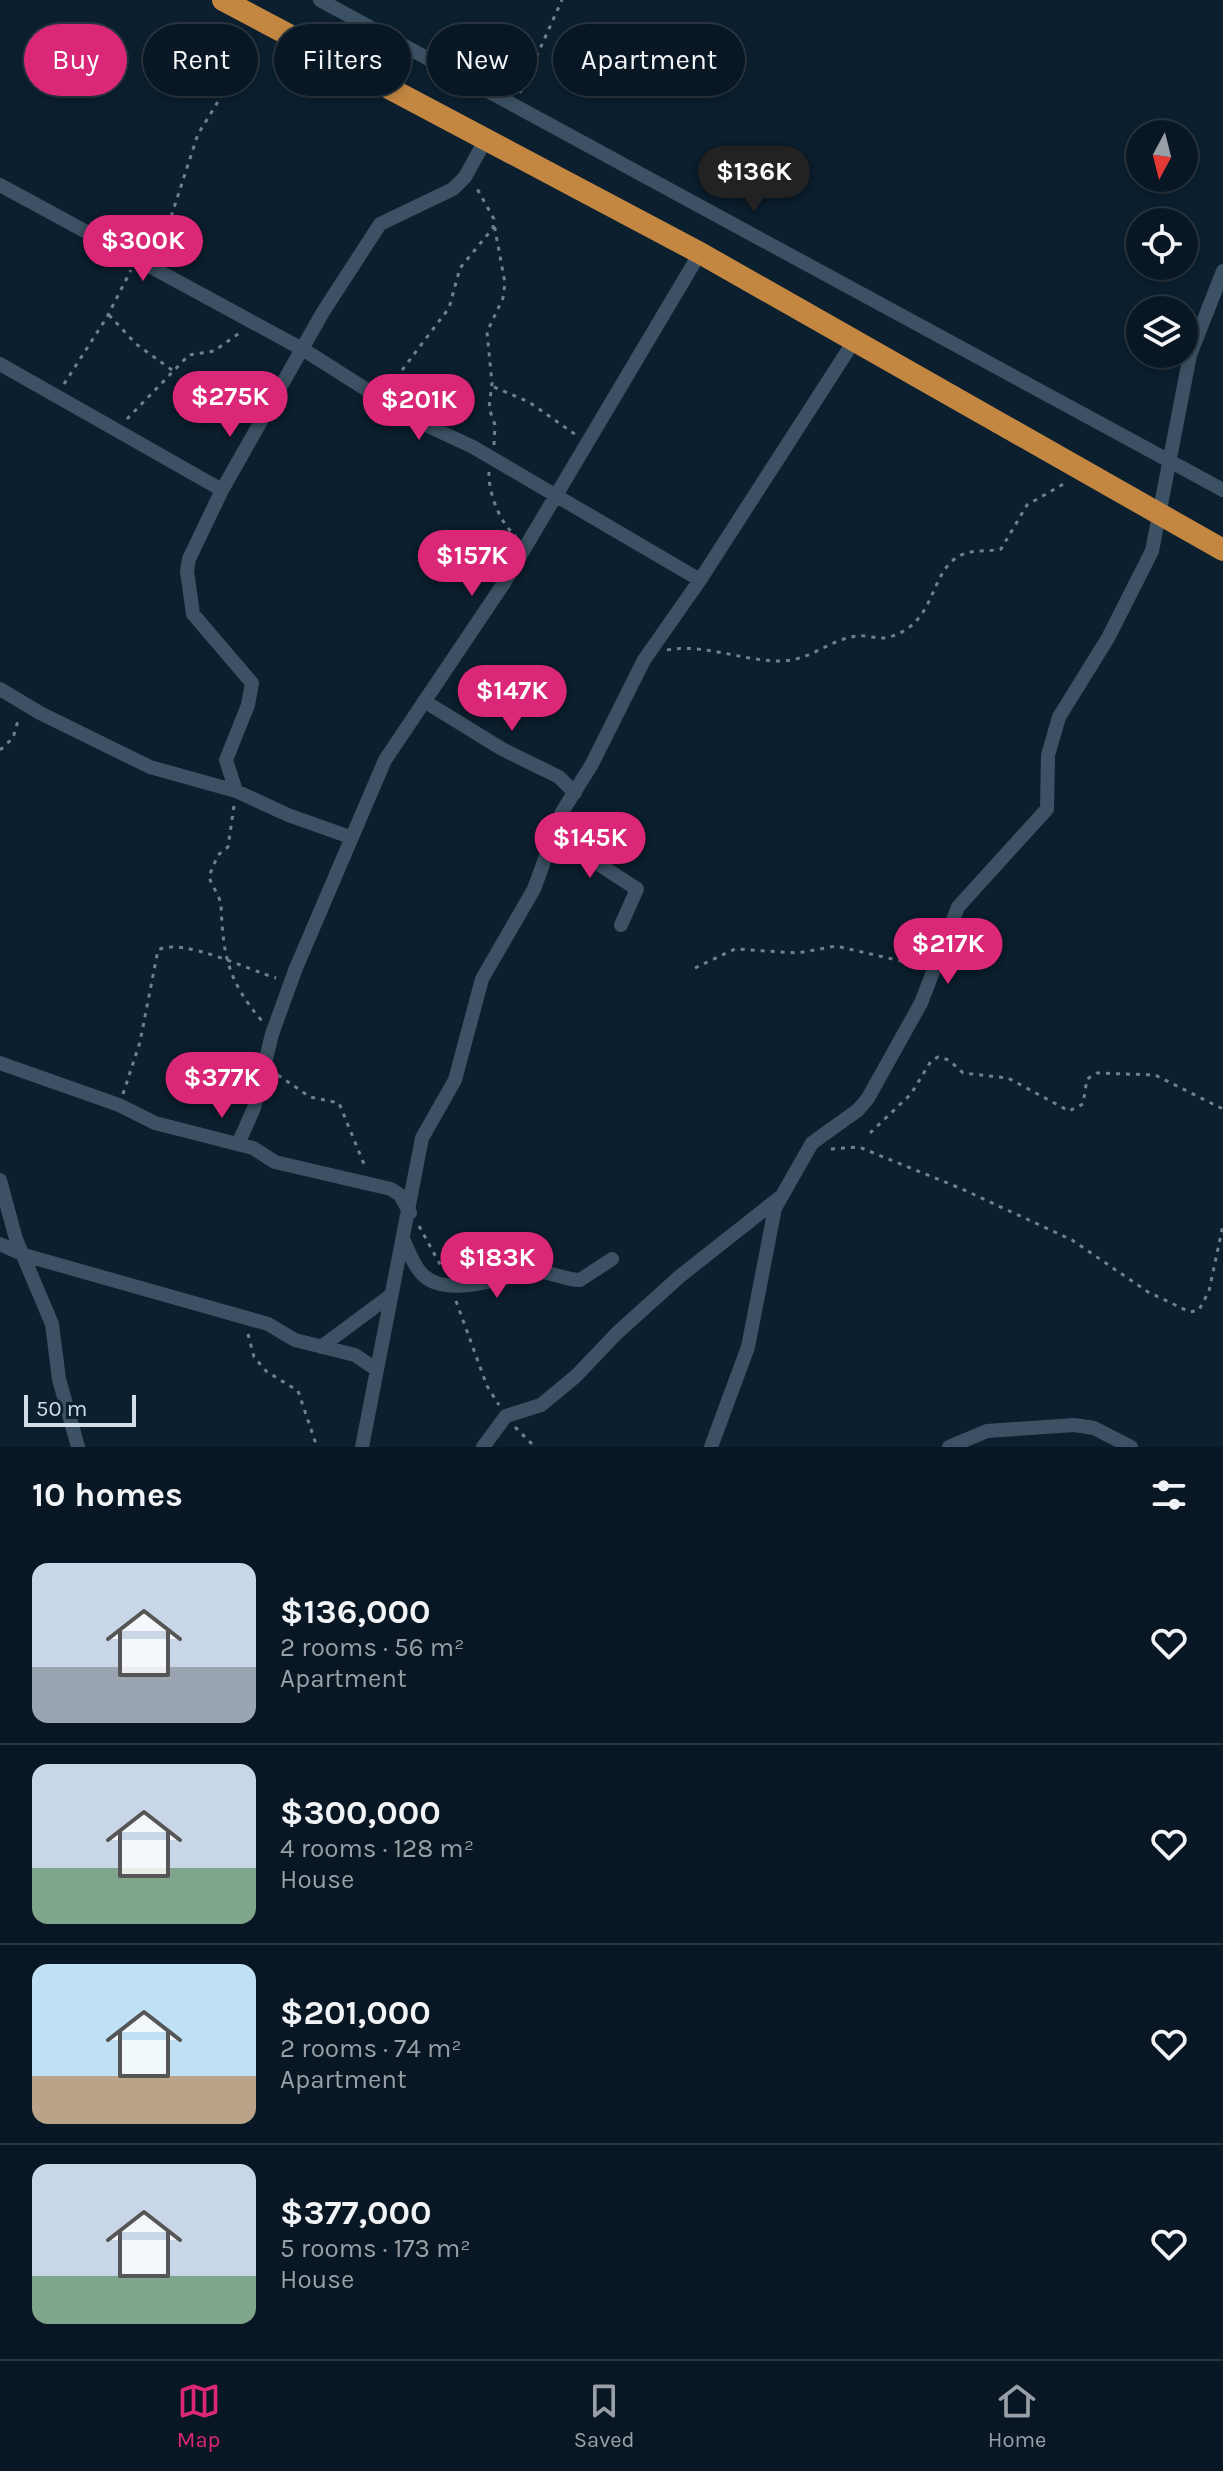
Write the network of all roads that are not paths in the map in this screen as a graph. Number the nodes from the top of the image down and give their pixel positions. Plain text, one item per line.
1 (223, 0) edge
2 (320, 0) edge
3 (486, 139) junction
4 (0, 185) edge
5 (700, 253) junction
6 (1223, 271) edge
7 (854, 341) junction
8 (304, 350) junction
9 (0, 364) edge
10 (1171, 461) junction
11 (222, 490) junction
12 (1223, 490) edge
13 (557, 498) junction
14 (1161, 516) junction
15 (1223, 550) edge
16 (700, 580) junction
17 (0, 689) edge
18 (424, 701) junction
19 (236, 791) junction
20 (575, 793) junction
21 (555, 836) junction
22 (350, 837) junction
23 (621, 925) dead end
24 (0, 1063) edge
25 (238, 1144) junction
26 (0, 1180) edge
27 (786, 1192) junction
28 (410, 1213) junction
29 (404, 1241) junction
30 (0, 1244) edge
31 (24, 1255) junction
32 (612, 1259) dead end
33 (391, 1295) junction
34 (321, 1347) junction
35 (377, 1370) junction
36 (78, 1447) edge
37 (362, 1447) edge
38 (483, 1447) edge
39 (711, 1447) edge
40 (949, 1447) edge
41 (1131, 1447) edge

1 - 3 highway
2 - 10 street
3 - 5 highway
3 - 8 street
4 - 8 street
5 - 7 highway
5 - 13 street
6 - 10 street
7 - 14 highway
7 - 16 street
8 - 11 street
8 - 13 street
9 - 11 street
10 - 12 street
10 - 14 street
11 - 19 street
13 - 16 street
13 - 18 street
14 - 15 highway
14 - 27 street
16 - 20 street
17 - 19 street
18 - 20 street
18 - 22 street
19 - 22 street
20 - 21 street
21 - 23 street
21 - 28 street
22 - 25 street
24 - 25 street
25 - 28 street
26 - 31 street
27 - 38 street
27 - 39 street
28 - 29 street
29 - 32 street
29 - 33 street
30 - 31 street
31 - 34 street
31 - 36 street
33 - 34 street
33 - 35 street
34 - 35 street
35 - 37 street
40 - 41 street

